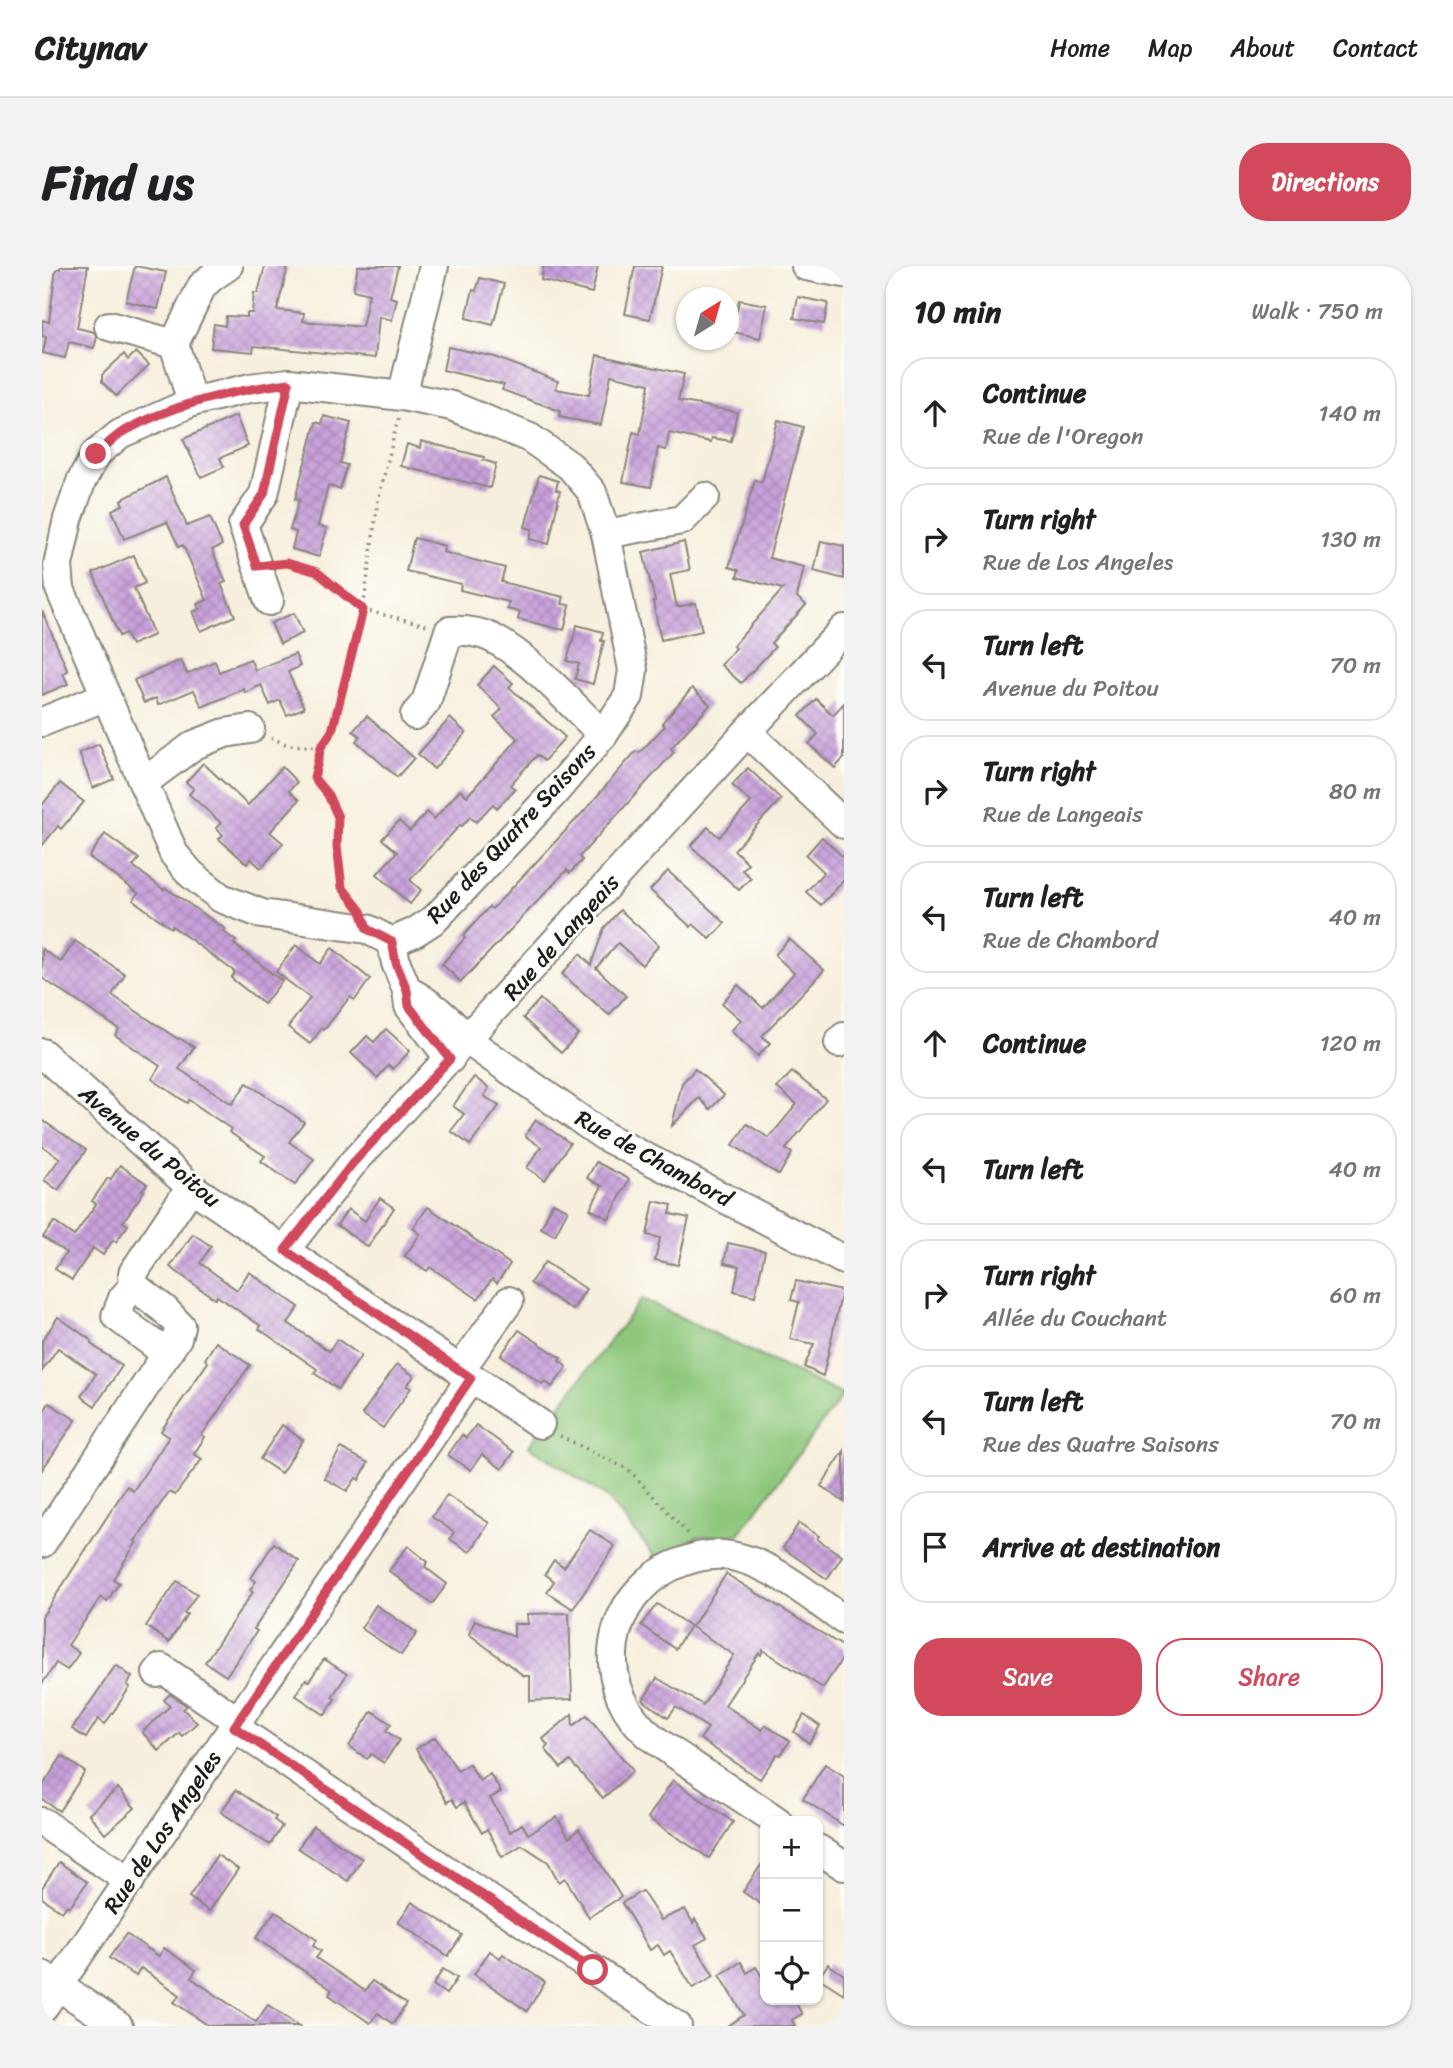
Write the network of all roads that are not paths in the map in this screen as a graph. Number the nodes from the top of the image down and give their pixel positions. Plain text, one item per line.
1 (228, 266) edge
2 (434, 266) edge
3 (806, 266) edge
4 (844, 273) edge
5 (109, 326) dead end
6 (174, 344) junction
7 (289, 383) junction
8 (402, 396) junction
9 (192, 402) junction
10 (705, 498) dead end
11 (606, 534) junction
12 (269, 601) dead end
13 (844, 629) edge
14 (106, 696) junction
15 (415, 715) dead end
16 (42, 722) edge
17 (250, 729) road end
18 (747, 732) junction
19 (603, 735) junction
20 (143, 783) junction
21 (844, 823) edge
22 (392, 942) junction
23 (458, 1049) junction
24 (42, 1053) edge
25 (191, 1187) junction
26 (285, 1250) junction
27 (844, 1260) edge
28 (509, 1301) dead end
29 (465, 1374) junction
30 (545, 1427) road end
31 (42, 1543) edge
32 (840, 1609) edge
33 (158, 1673) dead end
34 (236, 1724) junction
35 (770, 1816) edge
36 (42, 1822) edge
37 (823, 1852) edge
38 (844, 1866) edge
39 (130, 1881) junction
40 (50, 1980) edge
41 (42, 2008) edge
42 (118, 2026) edge
43 (677, 2026) edge

1 - 6 street
2 - 8 street
3 - 4 street
5 - 6 street
6 - 9 street
7 - 8 street, Rue des Quatre Saisons
7 - 9 street, Rue des Quatre Saisons
7 - 12 street
8 - 11 street, Rue des Quatre Saisons
9 - 14 street, Rue des Quatre Saisons
10 - 11 street
11 - 19 street, Rue des Quatre Saisons
13 - 18 street, Rue de Langeais
14 - 16 street
14 - 20 street, Rue des Quatre Saisons
15 - 19 street
17 - 20 street
18 - 21 street
18 - 23 street, Rue de Langeais
19 - 22 street, Rue des Quatre Saisons
20 - 22 street, Rue des Quatre Saisons
22 - 23 street, Rue de Chambord
23 - 26 street, Rue de Langeais
23 - 27 street, Rue de Chambord
24 - 25 street, Avenue du Poitou
25 - 26 street, Avenue du Poitou
25 - 31 street
26 - 29 street, Avenue du Poitou
28 - 29 street, Rue de Los Angeles
29 - 30 street, Avenue du Poitou
29 - 34 street, Rue de Los Angeles
32 - 35 street
33 - 34 street
34 - 39 street, Rue de Los Angeles
34 - 43 street
36 - 39 street
37 - 38 street
39 - 40 street, Rue de Los Angeles
40 - 41 street, Rue de Los Angeles
40 - 42 street

